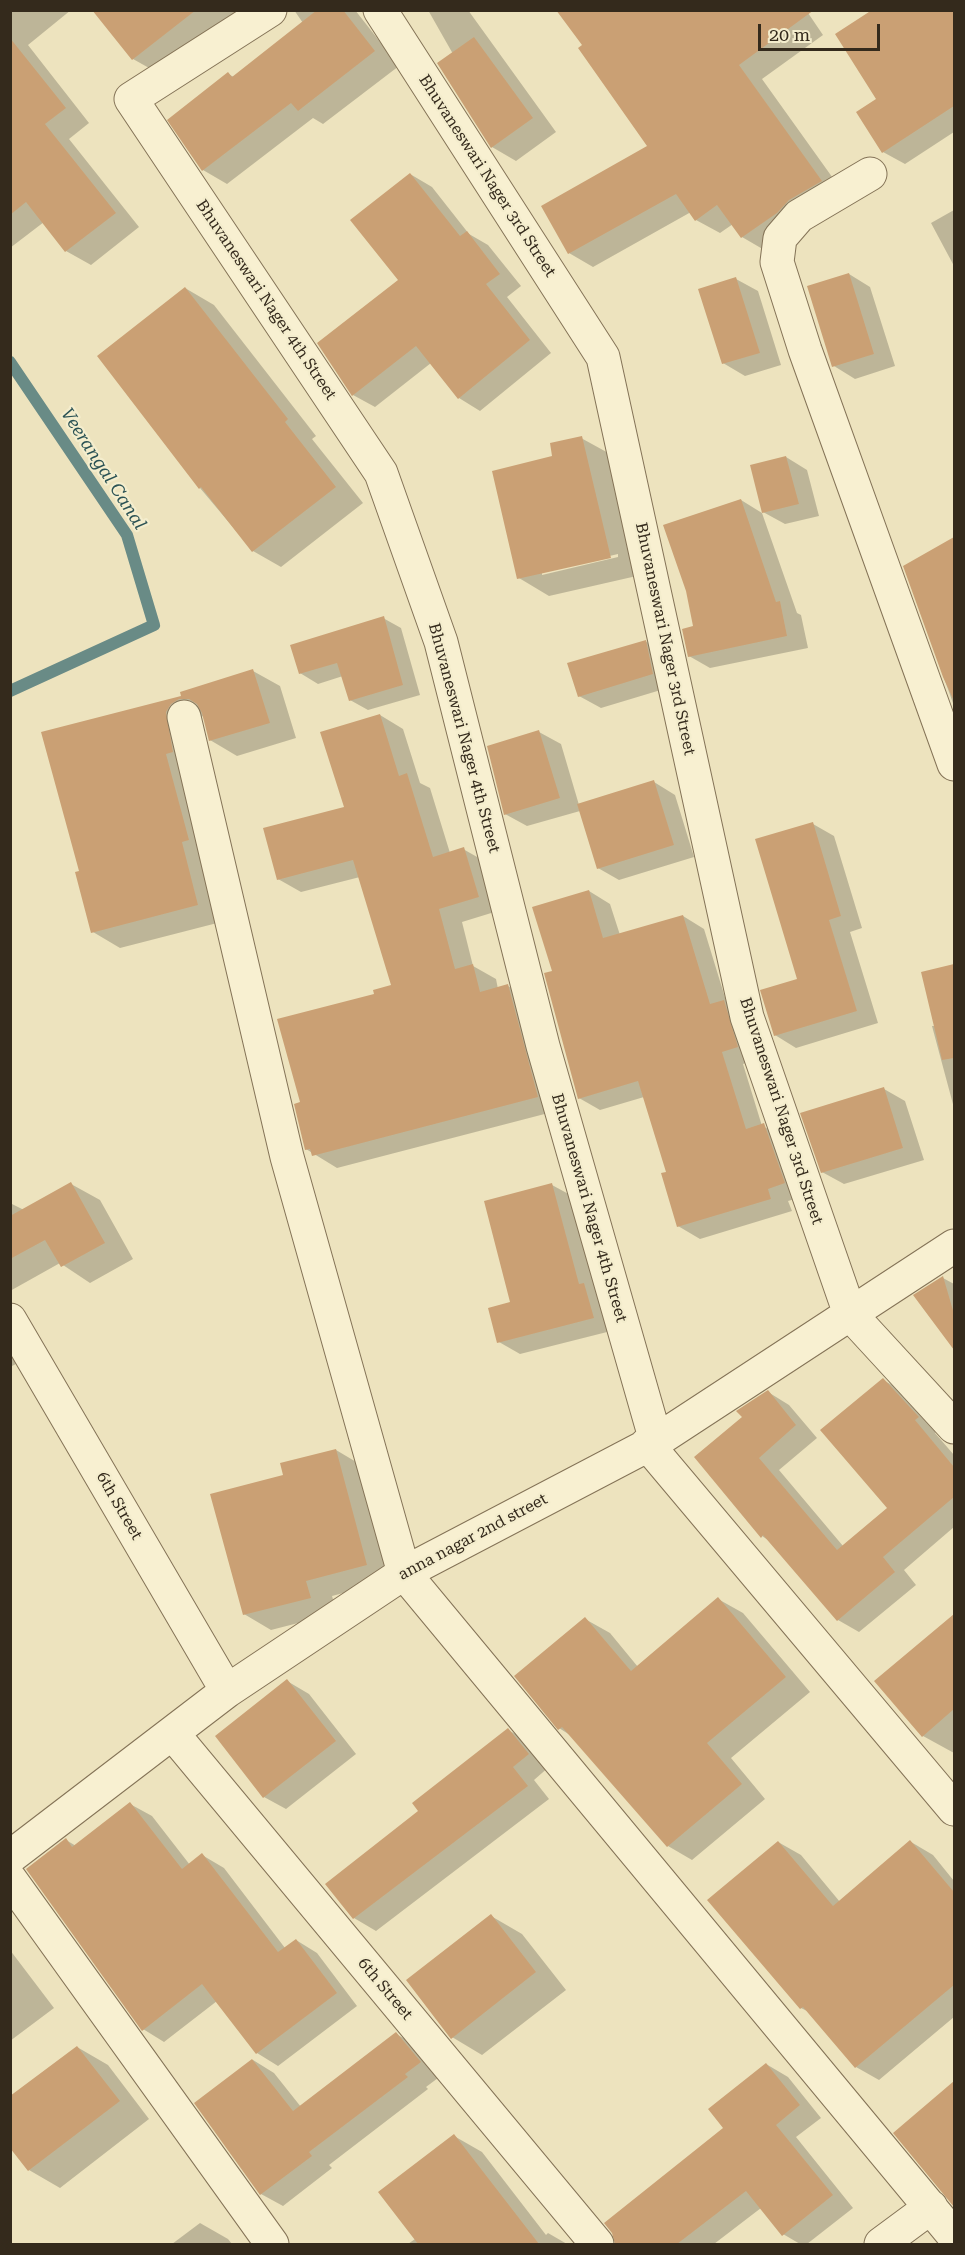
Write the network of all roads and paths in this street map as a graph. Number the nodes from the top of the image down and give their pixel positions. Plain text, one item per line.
1 (270, 10) edge
2 (380, 10) edge
3 (870, 174) dead end
4 (184, 717) dead end
5 (954, 764) edge
6 (954, 1245) edge
7 (850, 1314) junction
8 (10, 1320) edge
9 (954, 1428) edge
10 (652, 1443) junction
11 (404, 1573) junction
12 (227, 1692) junction
13 (173, 1734) junction
14 (954, 1809) edge
15 (10, 1857) edge
16 (10, 1879) edge
17 (932, 2207) junction
18 (954, 2236) edge
19 (272, 2244) edge
20 (597, 2244) edge
21 (881, 2244) edge

1 - 10 street, Bhuvaneswari Nager 4th Street
2 - 7 street, Bhuvaneswari Nager 3rd Street
3 - 5 street
4 - 11 street
6 - 7 street, anna nagar 2nd street
7 - 9 street
7 - 10 street, anna nagar 2nd street
8 - 12 street, 6th Street
10 - 11 street, anna nagar 2nd street
10 - 14 street
11 - 12 street, anna nagar 2nd street
11 - 17 street
12 - 13 street, anna nagar 2nd street
13 - 15 street, anna nagar 2nd street
13 - 20 street, 6th Street
16 - 19 street
17 - 18 street
17 - 21 street

